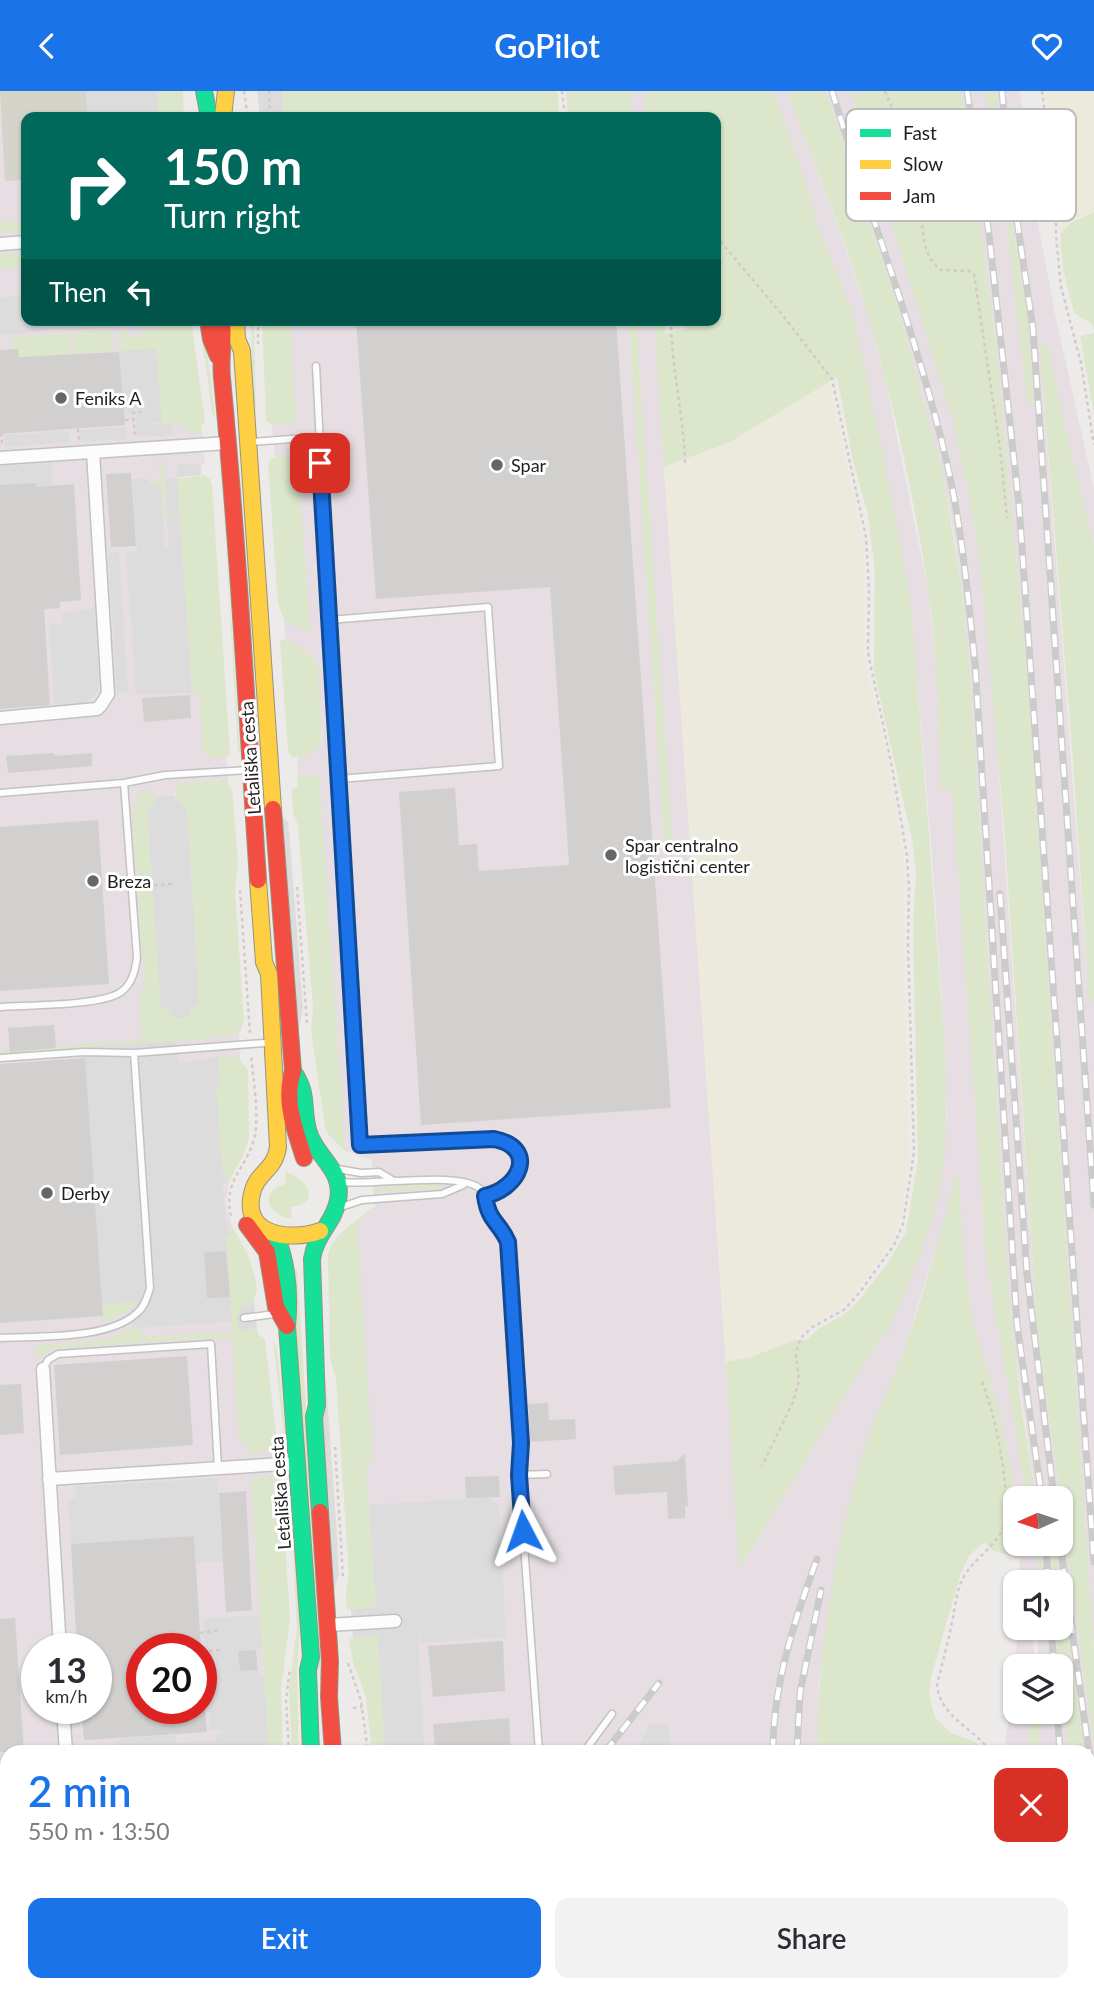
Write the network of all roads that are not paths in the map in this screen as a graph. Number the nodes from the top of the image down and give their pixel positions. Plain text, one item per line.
1 (226, 94) edge
2 (224, 112) edge
3 (235, 112) edge
4 (21, 242) edge
5 (0, 244) edge
6 (209, 326) edge
7 (223, 326) edge
8 (236, 326) edge
9 (246, 326) edge
10 (242, 351) junction
11 (220, 360) junction
12 (316, 366) dead end
13 (319, 437) junction
14 (248, 442) junction
15 (228, 443) junction
16 (93, 452) junction
17 (0, 458) edge
18 (329, 620) junction
19 (0, 717) edge
20 (251, 770) junction
21 (338, 779) junction
22 (124, 783) junction
23 (0, 793) edge
24 (264, 962) junction
25 (0, 1007) edge
26 (264, 1043) junction
27 (134, 1053) junction
28 (0, 1058) edge
29 (293, 1071) junction
30 (277, 1155) junction
31 (304, 1158) junction
32 (260, 1160) junction
33 (332, 1175) junction
34 (395, 1182) junction
35 (465, 1184) junction
36 (485, 1196) junction
37 (336, 1210) junction
38 (320, 1231) junction
39 (276, 1236) junction
40 (301, 1237) junction
41 (244, 1318) dead end
42 (283, 1319) junction
43 (0, 1338) edge
44 (43, 1369) joint
45 (314, 1417) junction
46 (298, 1463) junction
47 (218, 1468) junction
48 (547, 1473) dead end
49 (519, 1475) junction
50 (49, 1479) junction
51 (395, 1621) dead end
52 (328, 1625) junction
53 (59, 1633) edge
54 (330, 1661) junction
55 (612, 1714) dead end
56 (64, 1724) edge
57 (66, 1745) edge
58 (313, 1745) edge
59 (332, 1745) edge
60 (346, 1745) edge
61 (538, 1745) edge
62 (589, 1745) edge

1 - 2 main road
1 - 3 main road
4 - 5 street
6 - 11 main road, Letališka cesta
7 - 11 main road, Letališka cesta
8 - 10 main road, Letališka cesta
9 - 10 main road, Letališka cesta
10 - 14 main road, Letališka cesta
11 - 15 main road, Letališka cesta
12 - 13 lane
13 - 14 lane
13 - 18 lane
14 - 29 main road, Letališka cesta
15 - 16 street
15 - 20 main road, Letališka cesta
16 - 17 street
16 - 19 street
18 - 21 lane
18 - 21 lane
20 - 22 lane
20 - 24 main road, Letališka cesta
21 - 36 lane
22 - 23 lane
22 - 25 lane
24 - 26 main road, Letališka cesta
24 - 30 main road, Letališka cesta
26 - 27 lane
26 - 32 main road, Letališka cesta
27 - 28 lane
27 - 43 lane
29 - 31 main road, Letališka cesta
29 - 33 main road, Letališka cesta
30 - 31 main road
30 - 32 main road
30 - 39 main road, Letališka cesta
31 - 33 main road, Letališka cesta
32 - 42 main road, Letališka cesta
33 - 34 lane
33 - 34 lane
33 - 37 main road
33 - 40 main road
34 - 35 lane
35 - 36 lane
35 - 37 lane
36 - 49 lane
37 - 38 main road
38 - 40 main road
38 - 45 main road
39 - 40 main road
39 - 42 main road, Letališka cesta
40 - 45 main road
41 - 42 lane
42 - 46 main road, Letališka cesta
44 - 47 lane
44 - 50 street
45 - 52 main road
46 - 47 street
46 - 58 main road, Letališka cesta
47 - 50 street
48 - 49 lane
49 - 61 lane
50 - 53 street
51 - 52 street
52 - 54 main road
54 - 59 main road
54 - 60 main road
55 - 62 lane
56 - 57 street

